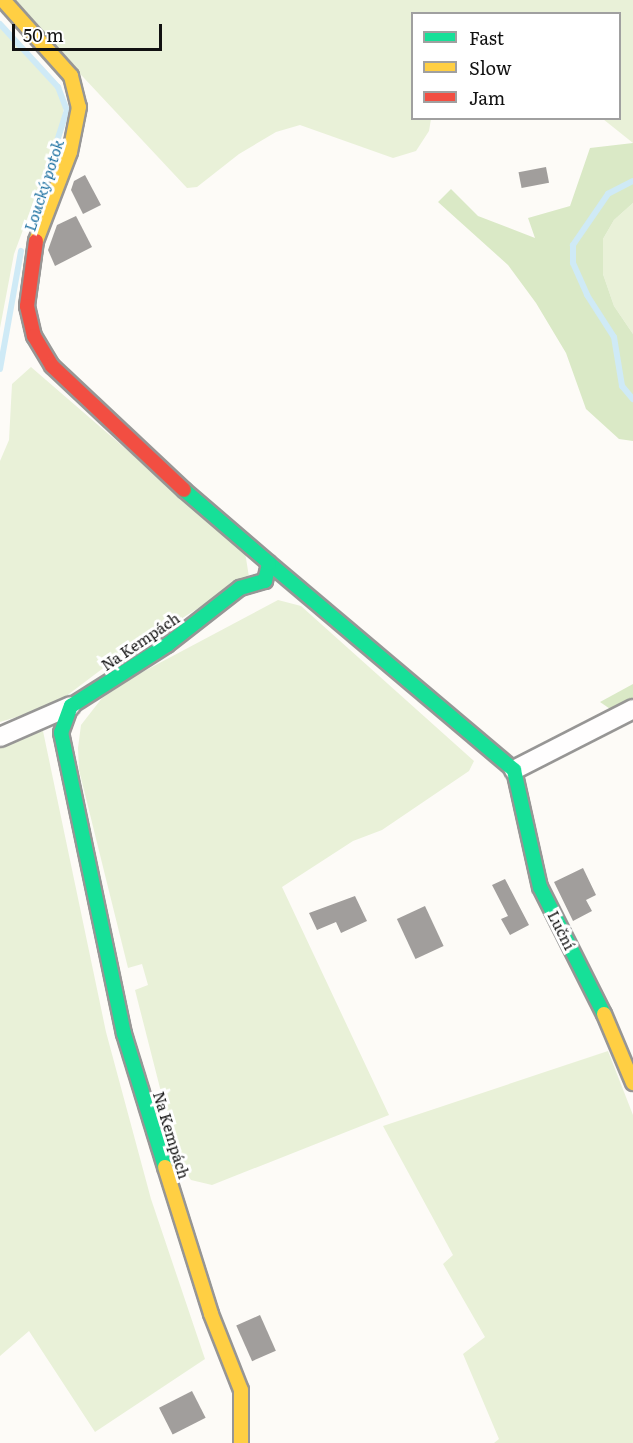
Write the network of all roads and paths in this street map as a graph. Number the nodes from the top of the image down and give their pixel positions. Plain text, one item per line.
1 (3, 0) edge
2 (269, 563) junction
3 (71, 706) junction
4 (633, 709) edge
5 (0, 736) edge
6 (514, 770) junction
7 (633, 1083) edge
8 (241, 1443) edge

1 - 2 street
2 - 3 street, Na Kempách
2 - 6 street
3 - 5 street
3 - 8 street, Na Kempách
4 - 6 street
6 - 7 street, Luční

